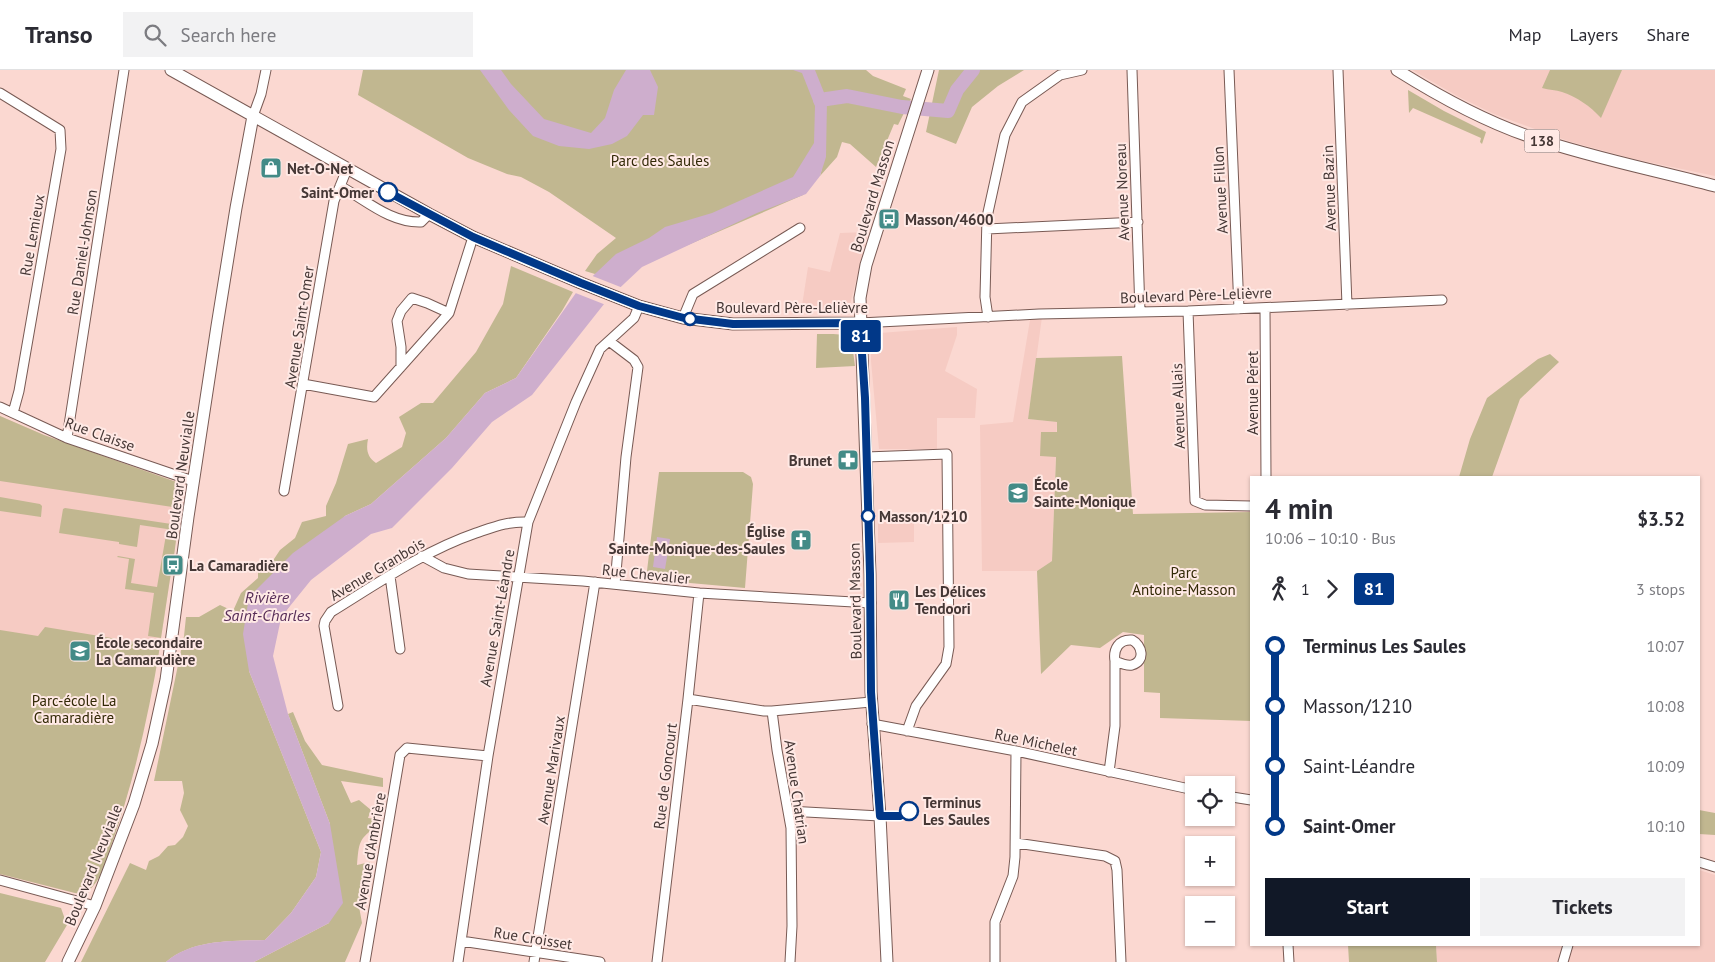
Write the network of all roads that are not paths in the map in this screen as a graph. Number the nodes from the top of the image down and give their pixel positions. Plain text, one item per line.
1 (124, 70) edge
2 (171, 70) edge
3 (266, 70) edge
4 (928, 70) edge
5 (1082, 70) edge
6 (1132, 70) edge
7 (1229, 70) edge
8 (1338, 70) edge
9 (1397, 70) edge
10 (0, 93) edge
11 (253, 116) junction
12 (347, 169) junction
13 (1715, 185) edge
14 (340, 186) junction
15 (429, 214) junction
16 (1138, 222) junction
17 (800, 228) dead end
18 (987, 230) junction
19 (473, 237) junction
20 (1442, 300) dead end
21 (1347, 305) junction
22 (639, 306) junction
23 (1265, 308) junction
24 (1239, 309) junction
25 (1188, 311) junction
26 (1140, 312) junction
27 (449, 313) junction
28 (988, 317) junction
29 (684, 318) junction
30 (860, 323) junction
31 (609, 341) junction
32 (401, 367) junction
33 (303, 384) junction
34 (0, 407) edge
35 (13, 413) junction
36 (67, 438) junction
37 (866, 457) junction
38 (1266, 476) edge
39 (194, 481) junction
40 (284, 491) dead end
41 (1250, 506) edge
42 (528, 522) junction
43 (422, 556) junction
44 (390, 576) junction
45 (518, 578) junction
46 (595, 582) junction
47 (615, 584) junction
48 (699, 593) junction
49 (871, 603) junction
50 (400, 649) dead end
51 (1115, 661) dead end
52 (688, 700) junction
53 (872, 702) junction
54 (338, 706) dead end
55 (772, 711) junction
56 (872, 724) junction
57 (907, 731) junction
58 (1016, 751) junction
59 (488, 756) junction
60 (1109, 772) junction
61 (1185, 788) edge
62 (1235, 797) edge
63 (1250, 800) edge
64 (788, 812) junction
65 (880, 816) junction
66 (1016, 843) junction
67 (1700, 862) edge
68 (1715, 867) edge
69 (0, 880) edge
70 (95, 906) junction
71 (461, 941) junction
72 (1288, 946) edge
73 (1568, 946) edge
74 (535, 958) edge
75 (68, 962) edge
76 (365, 962) edge
77 (458, 962) edge
78 (600, 962) edge
79 (657, 962) edge
80 (790, 962) edge
81 (887, 962) edge
82 (995, 962) edge
83 (1121, 962) edge
84 (1289, 962) edge
85 (1563, 962) edge

1 - 36 street, Rue Daniel-Johnson
2 - 11 main road, Boulevard Père-Lelièvre
3 - 11 street, Boulevard Neuvialle
4 - 30 main road, Boulevard Masson
5 - 18 street
6 - 16 street, Avenue Noreau
7 - 24 street, Avenue Fillon
8 - 21 street, Avenue Bazin
9 - 13 main road, 138
10 - 35 street, Rue Lemieux
11 - 12 main road, Boulevard Père-Lelièvre
11 - 39 main road, Boulevard Neuvialle
12 - 14 street, Avenue Saint-Omer
12 - 15 main road, Boulevard Père-Lelièvre
14 - 15 street
14 - 33 street, Avenue Saint-Omer
15 - 19 main road, Boulevard Père-Lelièvre
16 - 18 street
16 - 26 street, Avenue Noreau
17 - 29 street
18 - 28 street
19 - 22 main road, Boulevard Père-Lelièvre
19 - 27 street
20 - 21 street, Boulevard Père-Lelièvre
21 - 23 street, Boulevard Père-Lelièvre
22 - 29 main road, Boulevard Père-Lelièvre
22 - 31 street, Avenue Saint-Léandre
23 - 24 street, Boulevard Père-Lelièvre
23 - 38 street, Avenue Péret
24 - 25 street, Boulevard Père-Lelièvre
25 - 26 street, Boulevard Père-Lelièvre
25 - 41 street, Avenue Allais
26 - 28 street, Boulevard Père-Lelièvre
27 - 32 street
27 - 32 street
28 - 30 street, Boulevard Père-Lelièvre
29 - 30 main road, Boulevard Père-Lelièvre
30 - 37 main road, Boulevard Masson
31 - 42 street, Avenue Saint-Léandre
31 - 47 street
32 - 33 street
33 - 40 street, Avenue Saint-Omer
34 - 35 street, Rue Claisse
35 - 36 street, Rue Claisse
36 - 39 street, Rue Claisse
37 - 49 main road, Boulevard Masson
37 - 57 street
39 - 70 main road, Boulevard Neuvialle
42 - 43 street, Avenue Granbois
42 - 45 street, Avenue Saint-Léandre
43 - 44 street, Avenue Granbois
43 - 45 street, Rue Chevalier
44 - 50 street
44 - 54 street, Avenue Granbois
45 - 46 street, Rue Chevalier
45 - 59 street, Avenue Saint-Léandre
46 - 47 street, Rue Chevalier
46 - 74 street, Avenue Marivaux
47 - 48 street, Rue Chevalier
48 - 49 street, Rue Chevalier
48 - 52 street, Rue de Goncourt
49 - 53 main road, Boulevard Masson
51 - 60 street
52 - 55 street
52 - 79 street, Rue de Goncourt
53 - 55 street
53 - 56 main road, Boulevard Masson
55 - 64 street, Avenue Chatrian
56 - 57 street, Rue Michelet
56 - 65 main road, Boulevard Masson
57 - 58 street, Rue Michelet
58 - 60 street, Rue Michelet
58 - 66 street
59 - 71 street, Avenue Saint-Léandre
59 - 76 street, Avenue d'Ambrière
60 - 61 street, Rue Michelet
62 - 63 street
64 - 65 street
64 - 80 street, Avenue Chatrian
65 - 81 main road, Boulevard Masson
66 - 82 street
66 - 83 street
67 - 68 street
69 - 70 street
70 - 75 main road, Boulevard Neuvialle
71 - 74 street, Rue Croisset
71 - 77 street, Avenue Saint-Léandre
72 - 84 street
73 - 85 street
74 - 78 street, Rue Croisset

